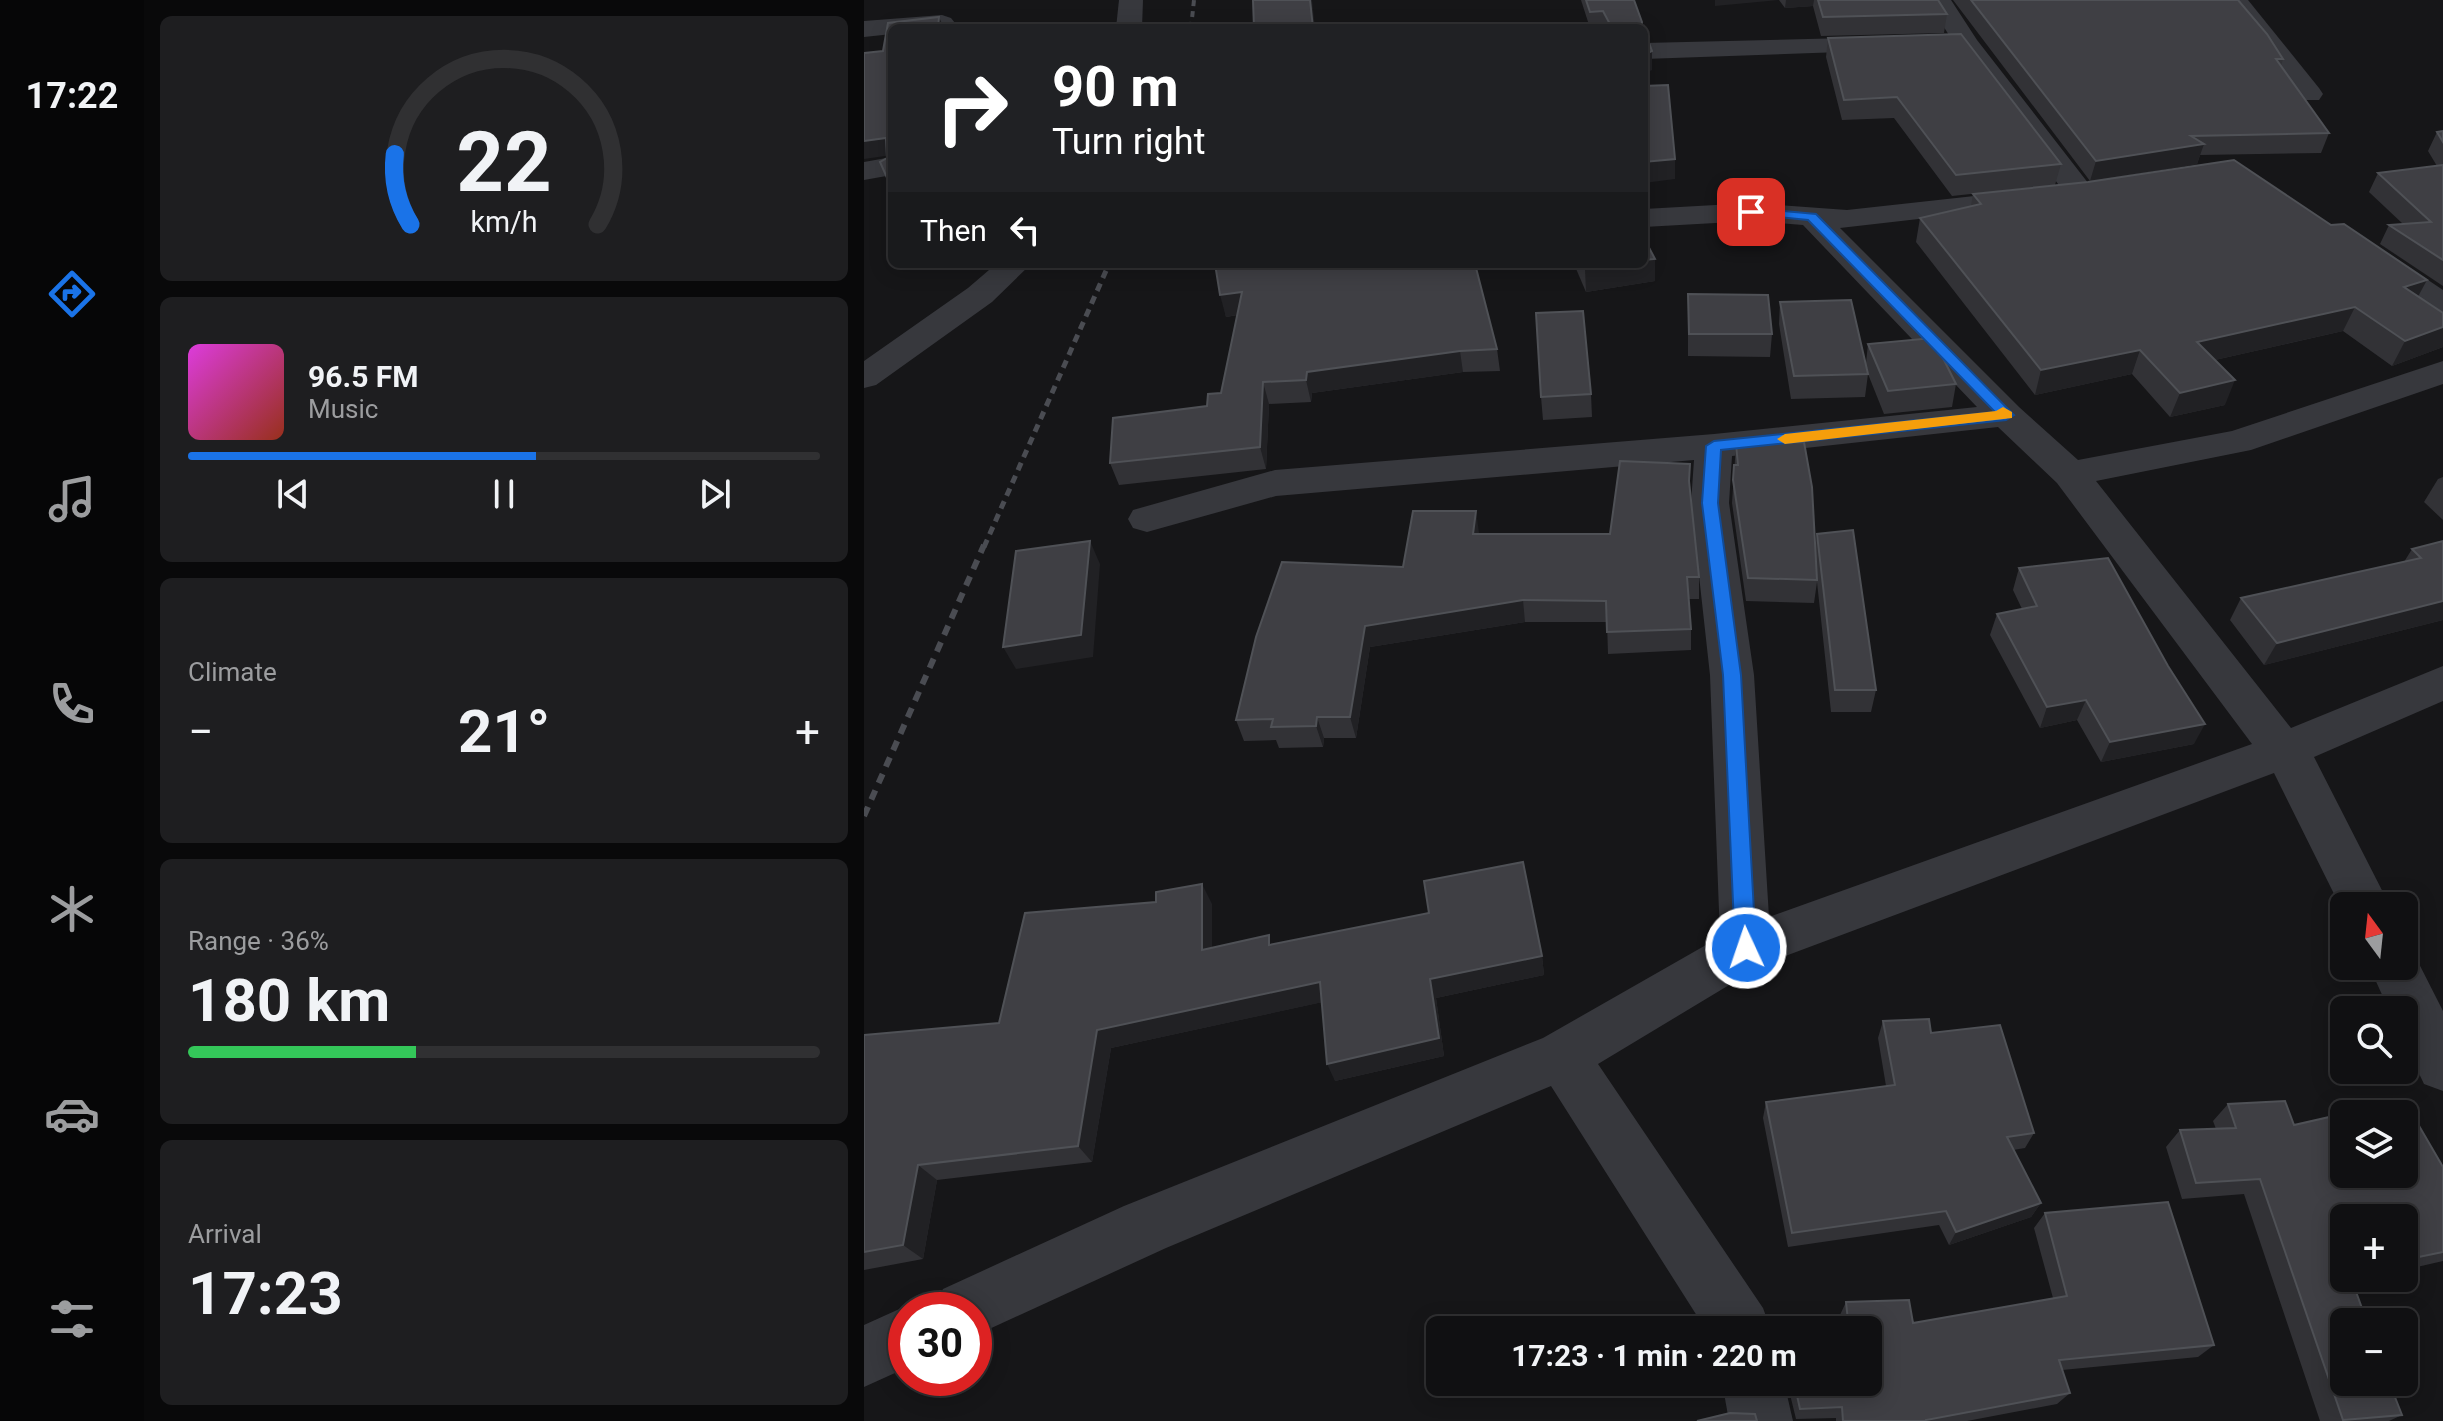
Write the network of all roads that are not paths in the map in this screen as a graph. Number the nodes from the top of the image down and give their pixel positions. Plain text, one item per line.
1 (1131, 0) edge
2 (1939, 0) edge
3 (2235, 0) edge
4 (942, 23) edge
5 (929, 24) edge
6 (1129, 24) edge
7 (888, 27) edge
8 (864, 29) edge
9 (1966, 43) junction
10 (1648, 51) edge
11 (2309, 94) dead end
12 (888, 167) edge
13 (864, 171) edge
14 (1648, 218) edge
15 (1831, 224) junction
16 (2343, 237) edge
17 (1010, 268) edge
18 (2443, 305) edge
19 (2443, 372) edge
20 (864, 377) edge
21 (2006, 415) junction
22 (1714, 446) junction
23 (2070, 474) junction
24 (1147, 519) dead end
25 (2443, 683) edge
26 (2283, 751) junction
27 (2358, 892) edge
28 (1746, 948) junction
29 (2401, 980) edge
30 (1562, 1056) junction
31 (2443, 1066) edge
32 (992, 1297) edge
33 (1732, 1316) edge
34 (888, 1345) edge
35 (864, 1356) edge
36 (1756, 1396) edge
37 (1761, 1421) edge

1 - 6 street
2 - 9 street
3 - 11 street
4 - 5 street
7 - 8 street
9 - 10 street
9 - 15 street
12 - 13 street
14 - 15 street
15 - 21 street
16 - 18 street
17 - 20 street
19 - 23 street
21 - 22 street
21 - 23 street
22 - 24 street
22 - 28 street
23 - 26 street
25 - 26 street
26 - 27 street
26 - 28 street
28 - 30 street
29 - 31 street
30 - 32 street
30 - 33 street
34 - 35 street
36 - 37 street

